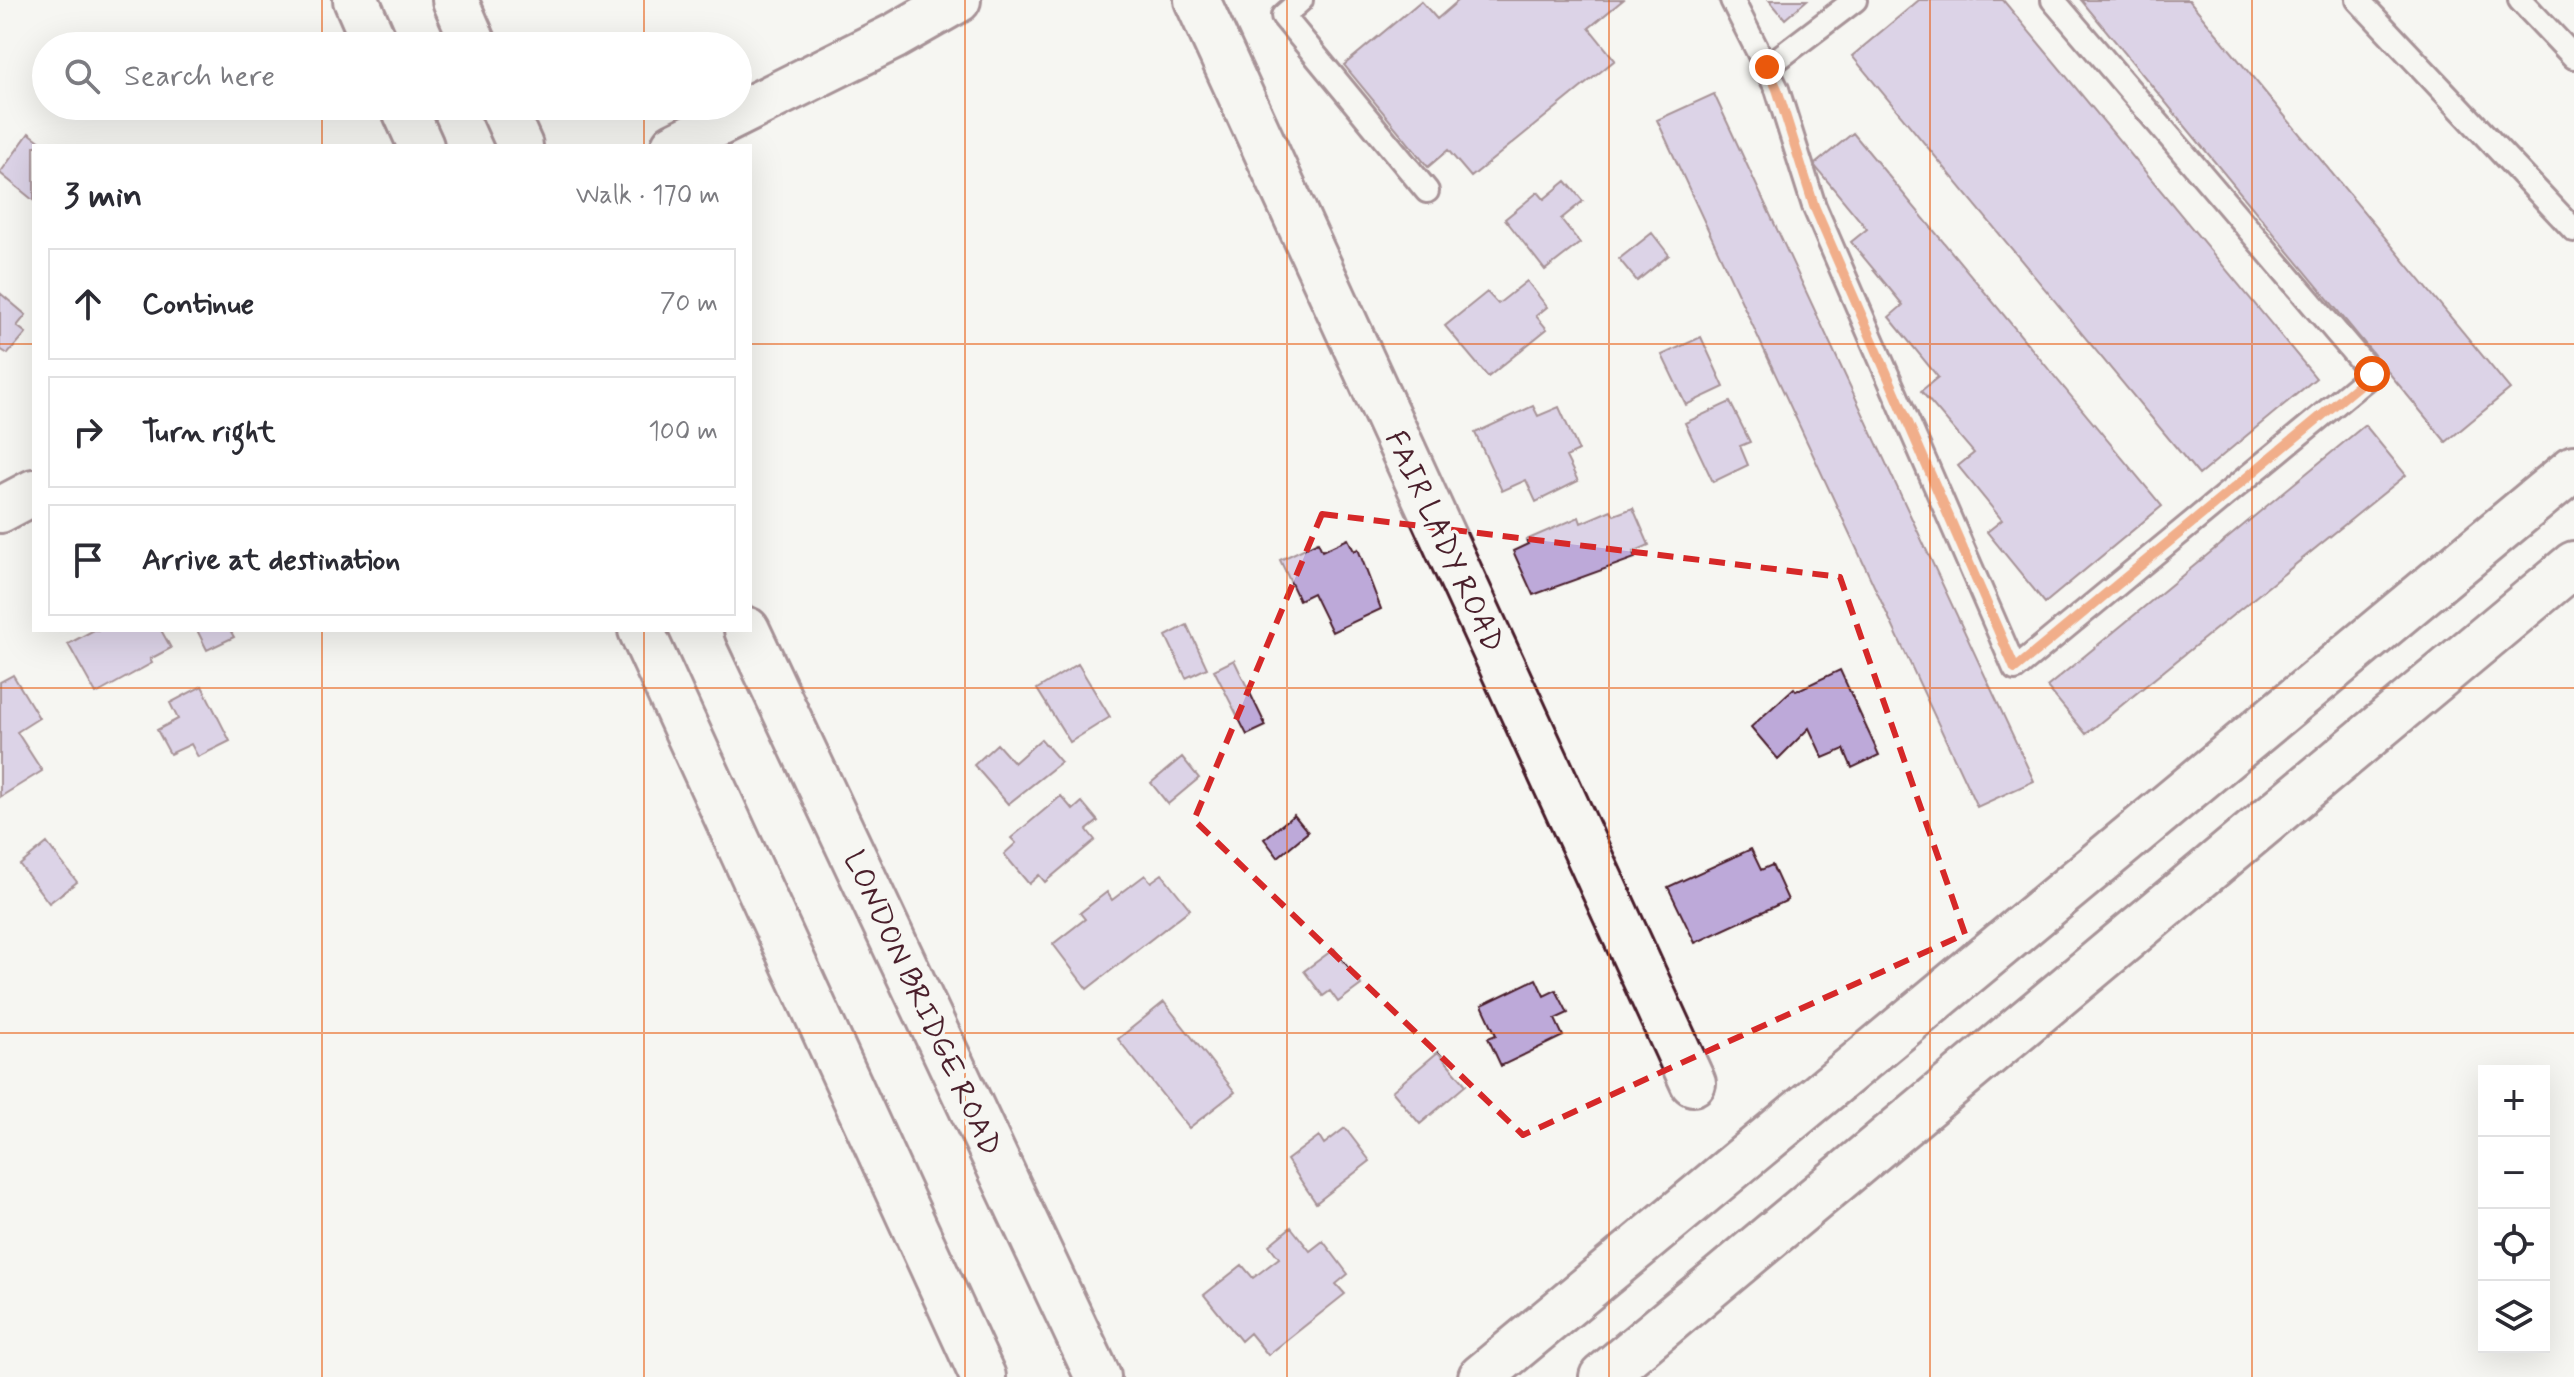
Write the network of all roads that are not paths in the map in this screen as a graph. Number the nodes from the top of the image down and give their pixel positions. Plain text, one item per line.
1 (356, 0) edge
2 (455, 0) edge
3 (958, 0) edge
4 (1197, 0) edge
5 (1301, 0) edge
6 (1732, 0) edge
7 (1855, 0) edge
8 (2053, 0) edge
9 (2358, 0) edge
10 (2520, 0) edge
11 (370, 32) edge
12 (469, 32) edge
13 (2574, 57) edge
14 (1767, 67) junction
15 (752, 107) edge
16 (409, 120) edge
17 (508, 120) edge
18 (726, 120) edge
19 (420, 144) edge
20 (519, 144) edge
21 (678, 144) edge
22 (1427, 191) dead end
23 (2574, 230) edge
24 (2574, 468) edge
25 (32, 493) edge
26 (0, 510) edge
27 (2574, 564) edge
28 (642, 632) edge
29 (748, 632) edge
30 (1693, 1083) dead end
31 (983, 1377) edge
32 (1098, 1377) edge
33 (1481, 1377) edge
34 (1602, 1377) edge

1 - 11 main road
2 - 12 main road
3 - 15 main road
4 - 30 main road, FAIR LADY ROAD
5 - 22 lane
6 - 14 lane
7 - 14 lane
8 - 14 lane
9 - 23 lane
10 - 13 lane
16 - 19 main road
17 - 20 main road
18 - 21 main road
24 - 33 main road
25 - 26 main road
27 - 34 main road
28 - 31 main road
29 - 32 main road, LONDON BRIDGE ROAD

